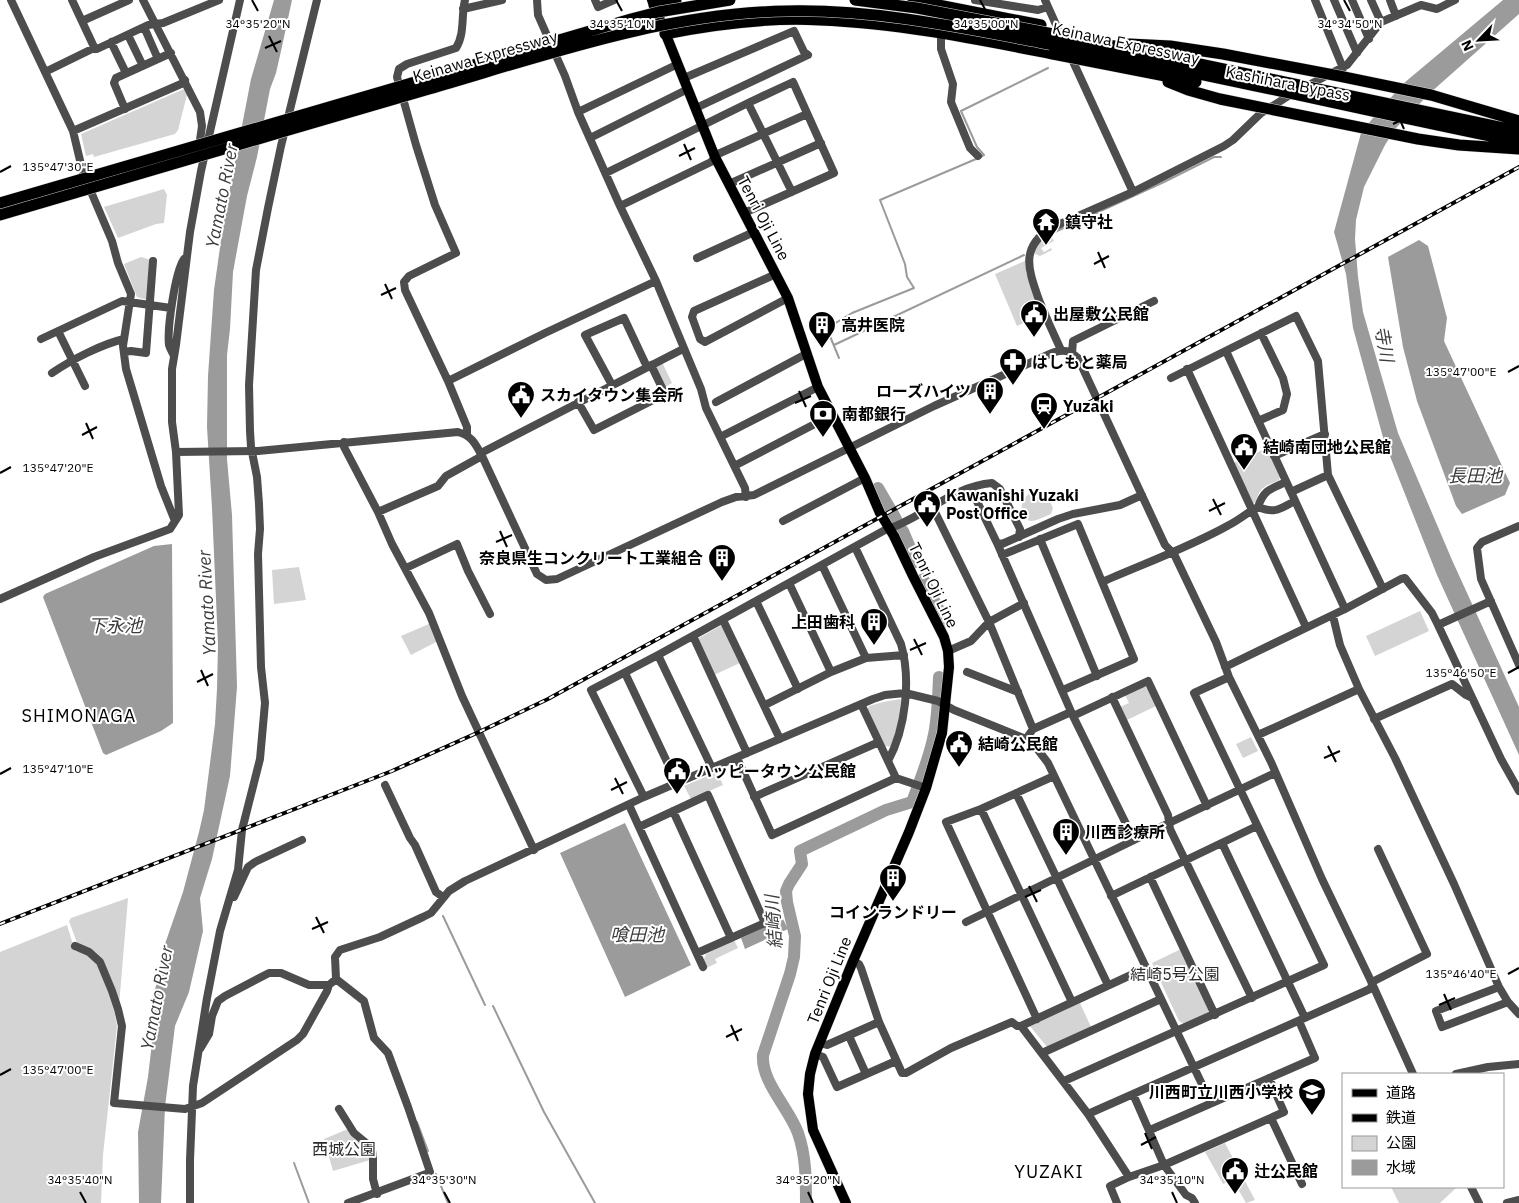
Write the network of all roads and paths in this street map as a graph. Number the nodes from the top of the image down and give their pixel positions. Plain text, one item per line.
1 (22, 0) edge
2 (72, 0) edge
3 (129, 0) edge
4 (143, 0) edge
5 (219, 0) edge
6 (240, 0) edge
7 (465, 0) edge
8 (502, 0) edge
9 (537, 0) edge
10 (595, 0) edge
11 (614, 0) edge
12 (676, 0) edge
13 (730, 0) edge
14 (855, 0) edge
15 (913, 0) edge
16 (975, 0) edge
17 (1315, 0) edge
18 (1334, 0) edge
19 (1352, 0) edge
20 (1372, 0) edge
21 (1390, 0) edge
22 (1410, 0) edge
23 (317, 1) edge
24 (1452, 1) edge
25 (12, 2) edge
26 (210, 2) edge
27 (653, 2) edge
28 (1046, 4) edge
29 (1428, 4) edge
30 (1414, 8) junction
31 (463, 9) junction
32 (1396, 16) junction
33 (82, 21) junction
34 (1381, 22) junction
35 (156, 24) junction
36 (792, 25) junction
37 (144, 27) junction
38 (665, 34) junction
39 (941, 34) dead end
40 (128, 35) junction
41 (1369, 39) junction
42 (111, 42) junction
43 (1089, 46) junction
44 (94, 49) junction
45 (1357, 52) junction
46 (171, 53) junction
47 (158, 59) junction
48 (678, 64) junction
49 (143, 66) junction
50 (1343, 68) junction
51 (44, 72) junction
52 (126, 73) junction
53 (684, 78) junction
54 (185, 80) junction
55 (688, 89) junction
56 (748, 103) junction
57 (696, 108) junction
58 (125, 109) junction
59 (578, 112) junction
60 (807, 114) junction
61 (1519, 121) edge
62 (702, 125) junction
63 (1519, 127) edge
64 (73, 131) junction
65 (1519, 131) edge
66 (763, 134) junction
67 (590, 138) junction
68 (821, 143) junction
69 (1519, 145) edge
70 (978, 156) dead end
71 (715, 158) junction
72 (778, 162) junction
73 (201, 170) junction
74 (606, 173) junction
75 (729, 184) junction
76 (792, 192) junction
77 (1133, 192) junction
78 (0, 203) edge
79 (620, 206) junction
80 (744, 213) junction
81 (0, 215) edge
82 (754, 232) junction
83 (186, 256) junction
84 (697, 258) dead end
85 (153, 261) dead end
86 (776, 274) junction
87 (656, 281) junction
88 (788, 298) junction
89 (1154, 301) dead end
90 (130, 302) junction
91 (150, 305) junction
92 (171, 308) junction
93 (58, 331) junction
94 (1261, 333) junction
95 (40, 339) dead end
96 (124, 339) junction
97 (683, 349) junction
98 (1061, 350) junction
99 (1226, 351) junction
100 (124, 352) junction
101 (1072, 353) junction
102 (806, 354) junction
103 (174, 356) junction
104 (73, 361) junction
105 (649, 366) junction
106 (1187, 369) junction
107 (52, 373) dead end
108 (1171, 378) dead end
109 (448, 381) junction
110 (612, 385) junction
111 (85, 386) dead end
112 (818, 387) junction
113 (578, 402) junction
114 (716, 402) dead end
115 (832, 415) junction
116 (1258, 421) junction
117 (1325, 434) junction
118 (467, 435) junction
119 (724, 435) dead end
120 (344, 442) junction
121 (850, 448) junction
122 (249, 451) junction
123 (179, 452) junction
124 (481, 455) junction
125 (1274, 456) junction
126 (738, 464) dead end
127 (1328, 475) junction
128 (865, 478) junction
129 (1286, 482) junction
130 (971, 489) junction
131 (1291, 492) junction
132 (1142, 495) junction
133 (746, 496) junction
134 (1295, 501) junction
135 (932, 506) junction
136 (1255, 508) junction
137 (378, 512) junction
138 (175, 521) junction
139 (782, 521) dead end
140 (1519, 526) edge
141 (889, 529) junction
142 (1022, 533) junction
143 (1040, 539) junction
144 (997, 543) junction
145 (855, 547) junction
146 (1171, 552) junction
147 (1002, 555) junction
148 (822, 565) junction
149 (406, 568) junction
150 (1102, 582) junction
151 (789, 583) junction
152 (1382, 589) junction
153 (0, 599) edge
154 (756, 602) junction
155 (1488, 602) junction
156 (1024, 603) junction
157 (1345, 609) junction
158 (490, 614) dead end
159 (1333, 616) junction
160 (723, 620) junction
161 (989, 622) junction
162 (1440, 624) junction
163 (1306, 627) junction
164 (693, 636) junction
165 (948, 651) junction
166 (904, 655) junction
167 (658, 656) junction
168 (866, 658) junction
169 (1519, 665) edge
170 (1225, 667) junction
171 (831, 672) junction
172 (967, 672) dead end
173 (625, 673) junction
174 (1097, 676) junction
175 (1229, 677) junction
176 (798, 689) junction
177 (1359, 689) junction
178 (1063, 690) junction
179 (1018, 692) junction
180 (906, 694) junction
181 (1112, 697) junction
182 (1472, 698) junction
183 (861, 704) junction
184 (765, 705) junction
185 (946, 706) junction
186 (1072, 714) junction
187 (1374, 719) junction
188 (1033, 729) junction
189 (1258, 735) junction
190 (780, 739) junction
191 (1026, 739) junction
192 (879, 742) junction
193 (747, 753) junction
194 (737, 758) junction
195 (888, 761) junction
196 (712, 768) junction
197 (1275, 773) junction
198 (1054, 776) junction
199 (896, 778) junction
200 (677, 783) junction
201 (385, 785) dead end
202 (926, 788) junction
203 (1240, 790) junction
204 (1519, 790) edge
205 (1016, 793) junction
206 (644, 797) junction
207 (754, 798) junction
208 (628, 804) junction
209 (1207, 806) junction
210 (981, 808) junction
211 (673, 811) junction
212 (1169, 823) junction
213 (1257, 826) junction
214 (639, 827) junction
215 (302, 840) dead end
216 (1134, 840) junction
217 (1222, 843) junction
218 (1378, 849) dead end
219 (534, 850) junction
220 (1186, 859) junction
221 (1094, 860) junction
222 (1057, 877) junction
223 (1150, 877) junction
224 (1022, 894) junction
225 (1111, 896) junction
226 (443, 897) junction
227 (228, 904) junction
228 (987, 911) junction
229 (966, 922) dead end
230 (731, 938) junction
231 (75, 946) dead end
232 (697, 953) junction
233 (853, 961) junction
234 (702, 967) dead end
235 (1146, 968) junction
236 (336, 979) junction
237 (1288, 982) junction
238 (329, 985) junction
239 (1108, 985) junction
240 (1373, 986) junction
241 (1499, 987) junction
242 (1252, 998) junction
243 (1161, 999) junction
244 (1072, 1002) junction
245 (1508, 1002) junction
246 (1215, 1014) junction
247 (1519, 1014) edge
248 (1037, 1019) junction
249 (1302, 1019) junction
250 (879, 1022) junction
251 (1021, 1026) junction
252 (1176, 1031) junction
253 (848, 1036) junction
254 (820, 1043) junction
255 (198, 1052) junction
256 (1042, 1053) junction
257 (815, 1054) junction
258 (896, 1061) junction
259 (1519, 1064) edge
260 (1194, 1067) junction
261 (1413, 1073) edge
262 (1461, 1073) edge
263 (866, 1074) junction
264 (1269, 1078) junction
265 (1064, 1081) junction
266 (1133, 1094) junction
267 (1211, 1104) junction
268 (188, 1107) junction
269 (338, 1109) dead end
270 (1088, 1114) junction
271 (1271, 1118) junction
272 (1150, 1130) junction
273 (1164, 1165) junction
274 (1129, 1177) junction
275 (1302, 1184) dead end
276 (1472, 1188) edge
277 (377, 1194) junction
278 (1519, 1200) edge
279 (190, 1203) edge
280 (348, 1203) edge
281 (846, 1203) edge
282 (1117, 1203) edge
283 (1195, 1203) edge
284 (1479, 1203) edge
285 (1507, 1203) edge

1 - 25 street
2 - 33 street
3 - 33 street
4 - 35 street
5 - 26 street
6 - 73 street
7 - 31 street
8 - 31 street
9 - 59 street
10 - 11 street
12 - 27 highway
13 - 78 highway, Keinawa Expressway, bridge
14 - 43 highway, Keinawa Expressway, bridge
15 - 63 highway, Kashihara Bypass, bridge
16 - 28 street
17 - 50 street
18 - 45 street
19 - 41 street
20 - 34 street
21 - 32 street
22 - 30 street
23 - 122 street
24 - 29 street
25 - 51 street
26 - 35 street
27 - 38 main road, Tenri Oji Line
28 - 77 street
29 - 30 street
30 - 32 street
31 - 109 street
32 - 34 street
33 - 44 street
34 - 41 street
35 - 37 street
35 - 46 street
36 - 38 highway, Kashihara Bypass
36 - 53 street
36 - 57 street
36 - 69 highway, Kashihara Bypass, bridge
37 - 40 street
37 - 47 street
38 - 48 main road, Tenri Oji Line
39 - 70 street
40 - 42 street
40 - 49 street
41 - 45 street
42 - 44 street
42 - 52 street
43 - 61 highway, bridge
43 - 65 highway, Keinawa Expressway, bridge
43 - 69 highway, Keinawa Expressway, bridge
43 - 69 highway, bridge
43 - 81 highway, Keinawa Expressway, bridge
44 - 51 street
45 - 50 street
46 - 47 street
46 - 54 street
47 - 49 street
48 - 53 main road, Tenri Oji Line
48 - 59 street
49 - 52 street
50 - 77 street
51 - 64 street
52 - 58 street
53 - 55 main road, Tenri Oji Line
54 - 58 street
54 - 73 street
55 - 57 main road, Tenri Oji Line
55 - 67 street
56 - 60 street
56 - 62 street
56 - 66 street
57 - 62 main road, Tenri Oji Line
58 - 64 street
59 - 67 street
60 - 66 street
60 - 68 street
62 - 71 main road, Tenri Oji Line
62 - 74 street
64 - 90 street
66 - 71 street
66 - 72 street
67 - 74 street
68 - 72 street
68 - 76 street
71 - 75 main road, Tenri Oji Line
71 - 79 street
72 - 75 street
72 - 76 street
73 - 83 street
74 - 79 street
75 - 80 main road, Tenri Oji Line
76 - 80 street
77 - 98 street
79 - 87 street
80 - 82 main road, Tenri Oji Line
82 - 84 street
82 - 86 main road, Tenri Oji Line
83 - 92 street
83 - 103 street
85 - 91 street
86 - 88 main road, Tenri Oji Line
86 - 88 street
87 - 97 street
87 - 109 street
88 - 102 main road, Tenri Oji Line
89 - 101 street
90 - 91 street
90 - 93 street
90 - 96 street
91 - 92 street
91 - 100 street
92 - 103 street
93 - 95 street
93 - 104 street
94 - 99 street
94 - 116 street
94 - 117 street
96 - 100 street
96 - 104 street
97 - 105 street
97 - 133 street
98 - 101 street
98 - 121 street
99 - 106 street
99 - 116 street
100 - 138 street
101 - 132 street
102 - 112 main road, Tenri Oji Line
102 - 114 street
103 - 123 street
104 - 107 street
104 - 111 street
105 - 110 street
105 - 110 street
105 - 113 street
106 - 108 street
106 - 136 street
109 - 118 street
110 - 113 street
112 - 115 main road, Tenri Oji Line
112 - 119 street
113 - 124 street
115 - 121 main road, Tenri Oji Line
115 - 126 street
116 - 125 street
117 - 125 street
117 - 127 street
118 - 120 street
118 - 124 street
120 - 122 street
120 - 137 street
121 - 128 main road, Tenri Oji Line
121 - 133 street
122 - 123 street
122 - 227 street
123 - 138 street
124 - 133 street
124 - 137 street
125 - 129 street
127 - 131 street
127 - 152 street
128 - 139 street
128 - 141 main road, Tenri Oji Line
129 - 131 street
129 - 136 street
130 - 135 street
130 - 142 street
130 - 144 street
131 - 134 street
132 - 142 street
132 - 146 street
134 - 136 street
134 - 157 street
135 - 141 street
135 - 161 street
136 - 146 street
136 - 163 street
137 - 149 street
138 - 153 street
140 - 155 street
141 - 145 street
141 - 165 main road, Tenri Oji Line
142 - 144 street
143 - 147 street
143 - 150 street
143 - 174 street
144 - 147 street
145 - 148 street
145 - 166 street
146 - 150 street
146 - 170 street
147 - 156 street
148 - 151 street
148 - 168 street
149 - 158 street
149 - 219 street
150 - 174 street
151 - 154 street
151 - 171 street
152 - 157 street
152 - 162 street
154 - 160 street
154 - 176 street
155 - 162 street
155 - 169 street
156 - 161 street
156 - 178 street
157 - 159 street
159 - 163 street
159 - 177 street
160 - 164 street
160 - 184 street
161 - 165 street
161 - 179 street
162 - 182 street
163 - 170 street
164 - 167 street
164 - 193 street
165 - 185 main road, Tenri Oji Line
166 - 168 street
166 - 180 street
167 - 173 street
167 - 196 street
168 - 171 street
170 - 175 street
171 - 176 street
172 - 179 street
173 - 200 street
173 - 206 street
174 - 178 street
175 - 189 street
175 - 203 street
176 - 184 street
177 - 187 street
177 - 189 street
178 - 186 street
179 - 188 street
180 - 183 street
180 - 185 street
180 - 195 street
181 - 186 street
181 - 209 street
181 - 212 street
182 - 187 street
182 - 204 street
183 - 190 street
183 - 192 street
184 - 190 street
185 - 191 street
185 - 202 main road, Tenri Oji Line
186 - 188 street
186 - 216 street
187 - 241 street
188 - 191 street
189 - 197 street
190 - 193 street
191 - 198 street
192 - 195 street
192 - 207 street
193 - 194 street
194 - 196 street
194 - 207 street
195 - 199 street
196 - 200 street
197 - 203 street
197 - 240 street
198 - 205 street
198 - 221 street
199 - 202 street
199 - 207 street
200 - 206 street
201 - 226 street
202 - 233 main road, Tenri Oji Line
203 - 209 street
203 - 213 street
205 - 210 street
205 - 222 street
206 - 208 street
208 - 214 street
208 - 219 street
209 - 212 street
210 - 224 street
210 - 228 street
211 - 214 street
211 - 230 street
211 - 230 street
212 - 216 street
212 - 220 street
213 - 217 street
213 - 237 street
214 - 232 street
215 - 227 street
216 - 221 street
217 - 220 street
217 - 237 street
218 - 240 street
219 - 226 street
220 - 223 street
220 - 242 street
221 - 222 street
221 - 225 street
222 - 224 street
222 - 239 street
223 - 225 street
223 - 246 street
224 - 228 street
224 - 244 street
225 - 235 street
226 - 236 street
227 - 255 street
228 - 229 street
228 - 248 street
230 - 232 street
231 - 268 street
232 - 234 street
233 - 250 street
233 - 254 main road, Tenri Oji Line
235 - 239 street
235 - 243 street
236 - 238 street
236 - 277 street
237 - 242 street
237 - 249 street
238 - 255 street
238 - 268 street
239 - 244 street
240 - 249 street
240 - 261 street
241 - 245 street
241 - 245 street
242 - 246 street
243 - 252 street
243 - 256 street
244 - 248 street
245 - 247 street
246 - 252 street
248 - 251 street
249 - 260 street
249 - 264 street
250 - 253 street
250 - 258 street
251 - 256 street
251 - 258 street
252 - 260 street
252 - 265 street
253 - 254 street
253 - 263 street
254 - 257 main road, Tenri Oji Line
255 - 268 street
256 - 265 street
257 - 263 street
257 - 281 main road, Tenri Oji Line
258 - 263 street
259 - 262 street
260 - 266 street
260 - 267 street
264 - 267 street
264 - 271 street
265 - 270 street
266 - 270 street
266 - 272 street
267 - 272 street
268 - 279 street
269 - 277 street
270 - 274 street
271 - 273 street
271 - 275 street
272 - 273 street
273 - 274 street
273 - 283 street
274 - 282 street
276 - 284 street
277 - 280 street
278 - 285 street

